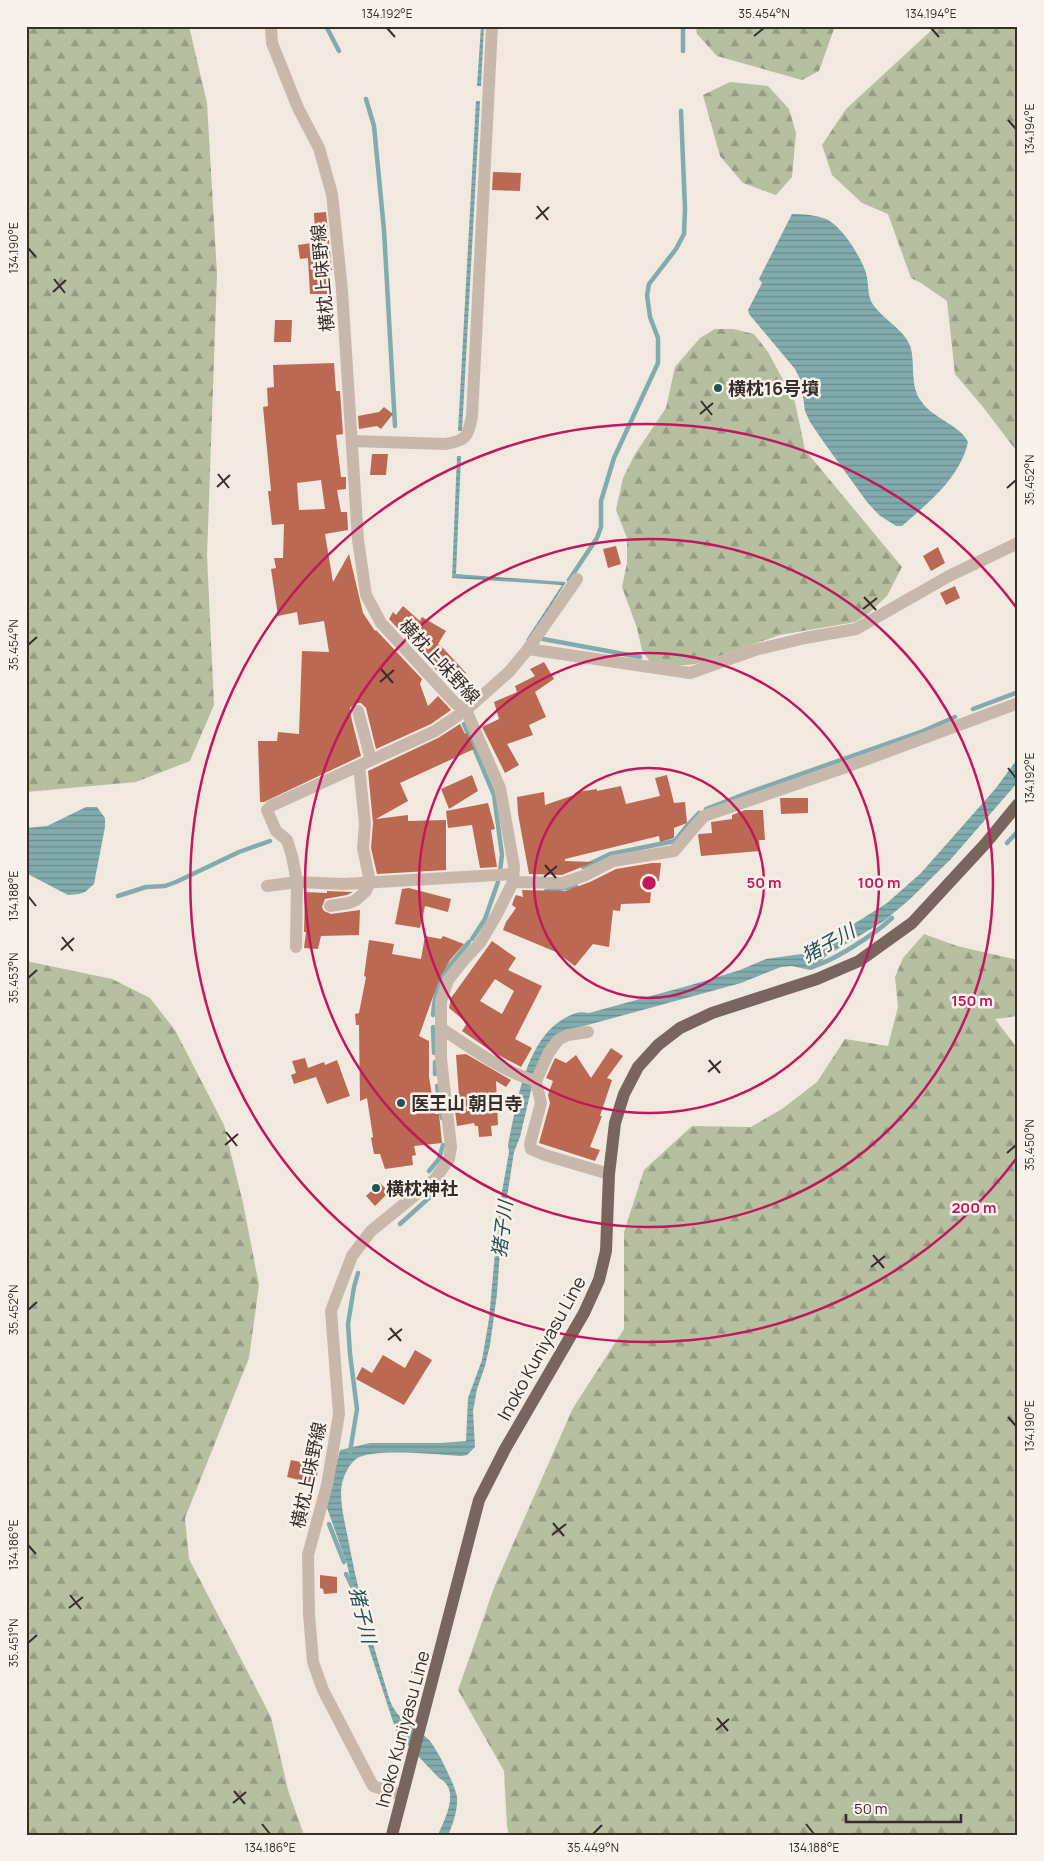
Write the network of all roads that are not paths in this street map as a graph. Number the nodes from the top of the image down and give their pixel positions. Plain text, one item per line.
1 (271, 26) edge
2 (492, 26) edge
3 (352, 441) junction
4 (1018, 543) edge
5 (577, 580) dead end
6 (528, 649) junction
7 (1018, 703) edge
8 (466, 710) junction
9 (358, 711) dead end
10 (371, 760) junction
11 (359, 766) junction
12 (1018, 804) edge
13 (513, 878) junction
14 (297, 882) junction
15 (370, 882) junction
16 (267, 886) dead end
17 (330, 906) dead end
18 (296, 947) dead end
19 (442, 1030) junction
20 (588, 1032) dead end
21 (536, 1081) junction
22 (609, 1174) junction
23 (401, 1795) junction
24 (392, 1835) edge

1 - 3 street, 横枕上味野線
2 - 3 street
3 - 8 street, 横枕上味野線
4 - 6 street
5 - 6 street
6 - 8 street
7 - 13 street
8 - 10 street
8 - 13 street, 横枕上味野線
9 - 10 street
10 - 11 street
11 - 14 street
11 - 15 street
12 - 22 main road, Inoko Kuniyasu Line
13 - 15 street
13 - 19 street, 横枕上味野線
14 - 15 street
14 - 16 street
14 - 18 street
15 - 17 street
19 - 21 street
19 - 23 street, 横枕上味野線
20 - 21 street
21 - 22 street
22 - 23 main road, Inoko Kuniyasu Line
23 - 24 main road, Inoko Kuniyasu Line

